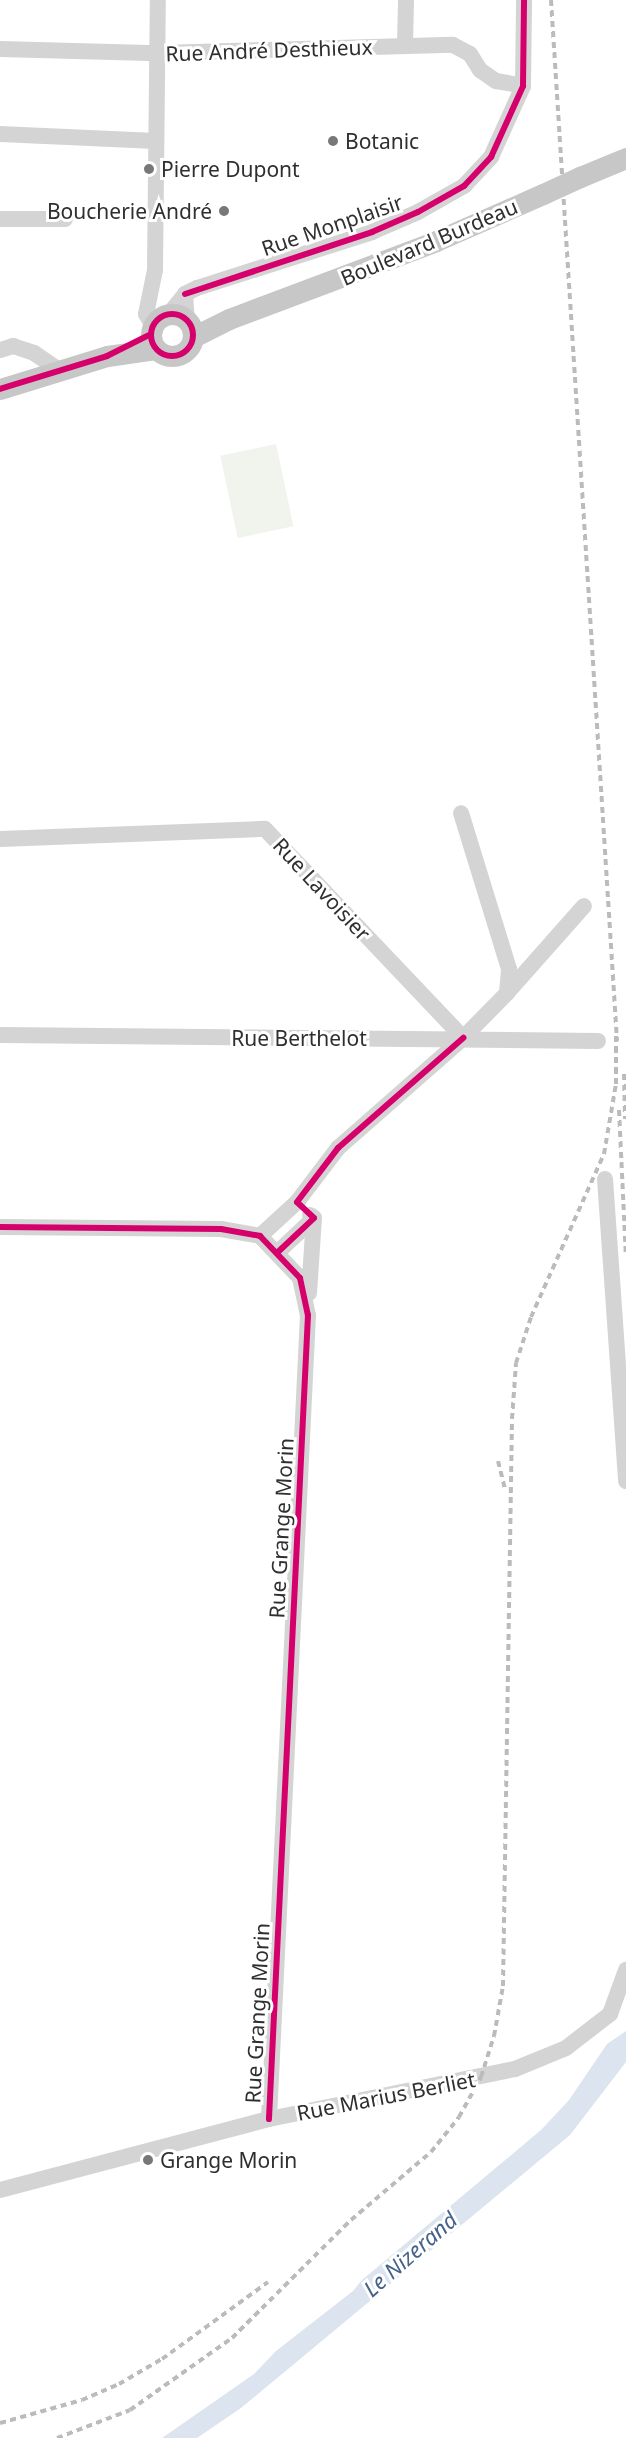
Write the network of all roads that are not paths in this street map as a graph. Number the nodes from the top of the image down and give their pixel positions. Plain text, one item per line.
1 (158, 0) edge
2 (406, 0) edge
3 (524, 0) edge
4 (405, 45) junction
5 (0, 49) edge
6 (158, 54) junction
7 (523, 86) junction
8 (0, 134) edge
9 (156, 141) junction
10 (626, 158) edge
11 (0, 219) edge
12 (65, 219) dead end
13 (170, 328) junction
14 (0, 350) edge
15 (58, 370) junction
16 (0, 389) edge
17 (462, 813) dead end
18 (0, 839) edge
19 (584, 906) dead end
20 (507, 993) junction
21 (0, 1035) edge
22 (463, 1038) junction
23 (598, 1041) dead end
24 (605, 1179) dead end
25 (297, 1202) junction
26 (314, 1218) junction
27 (0, 1227) edge
28 (260, 1236) junction
29 (279, 1251) junction
30 (308, 1315) junction
31 (626, 1480) edge
32 (626, 1970) edge
33 (269, 2119) junction
34 (0, 2190) edge

1 - 6 street
2 - 4 street
3 - 7 street, Rue Monplaisir
4 - 6 street, Rue André Desthieux
4 - 7 street, Rue André Desthieux
5 - 6 street, Rue André Desthieux
6 - 9 street
7 - 13 street, Rue Monplaisir
8 - 9 street
9 - 13 street
10 - 13 main road, Boulevard Burdeau, bridge
11 - 12 street
13 - 15 main road, Boulevard Burdeau
14 - 15 street
15 - 16 main road, Boulevard Burdeau
17 - 20 street
18 - 22 street, Rue Lavoisier
19 - 20 street
20 - 22 street
21 - 22 street, Rue Berthelot
22 - 23 street, Rue Berthelot
22 - 25 street
24 - 31 street
25 - 26 street
25 - 28 street
26 - 29 street
26 - 30 street, Rue Grange Morin
27 - 28 street
28 - 29 street, Rue Grange Morin
29 - 30 street, Rue Grange Morin
30 - 33 street, Rue Grange Morin
32 - 33 street, Rue Marius Berliet
33 - 34 street, Rue Marius Berliet

